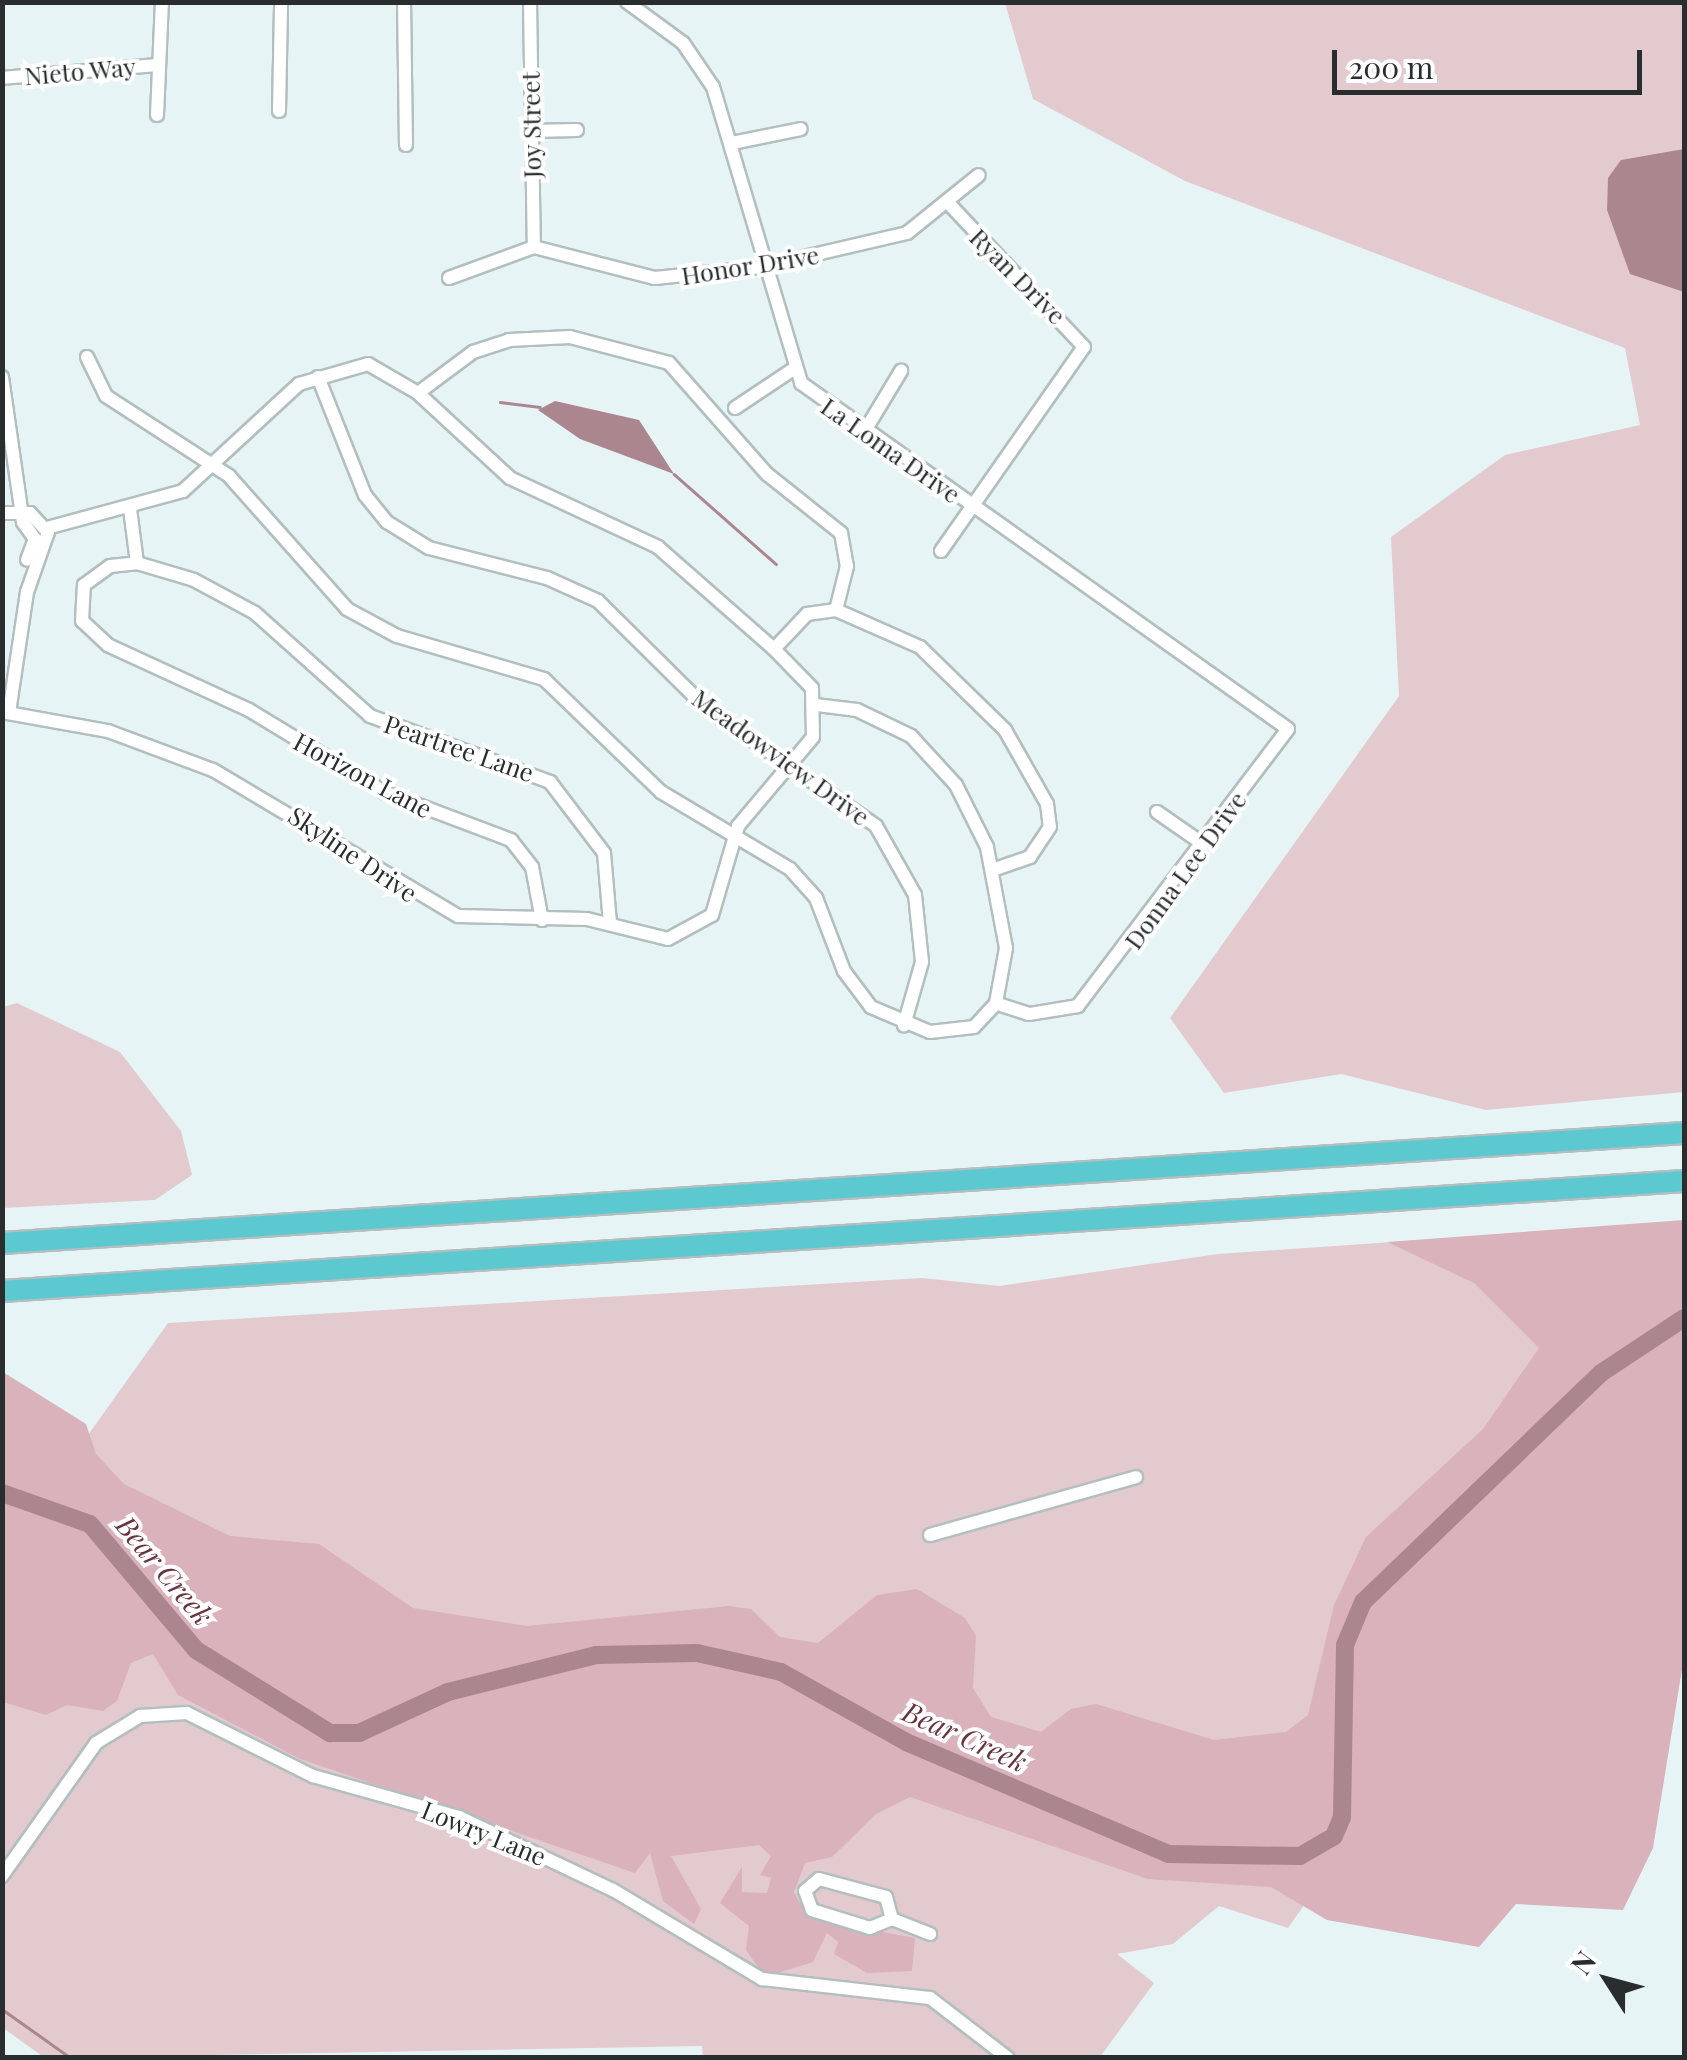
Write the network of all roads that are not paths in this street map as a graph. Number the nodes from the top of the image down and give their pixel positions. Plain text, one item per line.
1 (162, 2) edge
2 (281, 2) edge
3 (404, 2) edge
4 (530, 2) edge
5 (627, 2) edge
6 (157, 65) junction
7 (2, 78) edge
8 (279, 111) dead end
9 (156, 115) dead end
10 (801, 129) dead end
11 (529, 130) junction
12 (577, 130) dead end
13 (732, 144) junction
14 (406, 145) dead end
15 (980, 176) dead end
16 (950, 206) junction
17 (534, 247) junction
18 (762, 267) junction
19 (448, 278) dead end
20 (87, 358) dead end
21 (792, 370) junction
22 (901, 371) dead end
23 (2, 377) edge
24 (318, 377) junction
25 (418, 393) junction
26 (735, 408) dead end
27 (864, 434) junction
28 (213, 462) junction
29 (976, 508) junction
30 (130, 509) junction
31 (2, 513) edge
32 (21, 513) junction
33 (47, 528) junction
34 (941, 552) dead end
35 (137, 564) junction
36 (27, 592) junction
37 (836, 610) junction
38 (774, 649) junction
39 (819, 705) junction
40 (6, 713) edge
41 (1288, 729) joint
42 (790, 767) junction
43 (1156, 812) dead end
44 (732, 837) junction
45 (1203, 844) junction
46 (996, 869) junction
47 (542, 920) junction
48 (610, 923) junction
49 (996, 1003) junction
50 (904, 1024) junction
51 (1684, 1134) edge
52 (1684, 1182) edge
53 (2, 1243) edge
54 (2, 1292) edge
55 (1136, 1476) dead end
56 (930, 1534) dead end
57 (2, 1876) edge
58 (892, 1919) junction
59 (930, 1934) dead end
60 (1008, 2058) edge

1 - 6 street
2 - 8 street
3 - 14 street
4 - 11 street, Joy Street
5 - 13 street
6 - 7 street, Nieto Way
6 - 9 street
10 - 13 street
11 - 12 street
11 - 17 street, Joy Street
13 - 18 street
15 - 16 street, Honor Drive
16 - 18 street, Honor Drive
16 - 29 street, Ryan Drive
17 - 18 street, Honor Drive
17 - 19 street
18 - 21 street
20 - 28 street
21 - 26 street
21 - 27 street, La Loma Drive
22 - 27 street
23 - 32 street
24 - 25 street
24 - 28 street
24 - 42 street, Meadowview Drive
25 - 37 street
25 - 38 street
27 - 29 street, La Loma Drive
28 - 30 street
28 - 44 street
29 - 34 street
29 - 41 street, La Loma Drive
30 - 33 street
30 - 35 street
31 - 32 street
32 - 33 street
32 - 36 street
33 - 36 street
35 - 47 street, Horizon Lane
35 - 48 street, Peartree Lane
36 - 40 street
37 - 38 street
37 - 46 street
38 - 39 street
39 - 42 street, Skyline Drive
39 - 46 street
40 - 47 street, Skyline Drive
41 - 45 street, Donna Lee Drive
42 - 44 street, Skyline Drive
42 - 50 street, Meadowview Drive
43 - 45 street
44 - 48 street, Skyline Drive
44 - 50 street
45 - 49 street, Donna Lee Drive
46 - 49 street
47 - 48 street, Skyline Drive
49 - 50 street
51 - 53 highway
52 - 54 highway
55 - 56 street
57 - 60 street, Lowry Lane
58 - 58 street
58 - 59 street

